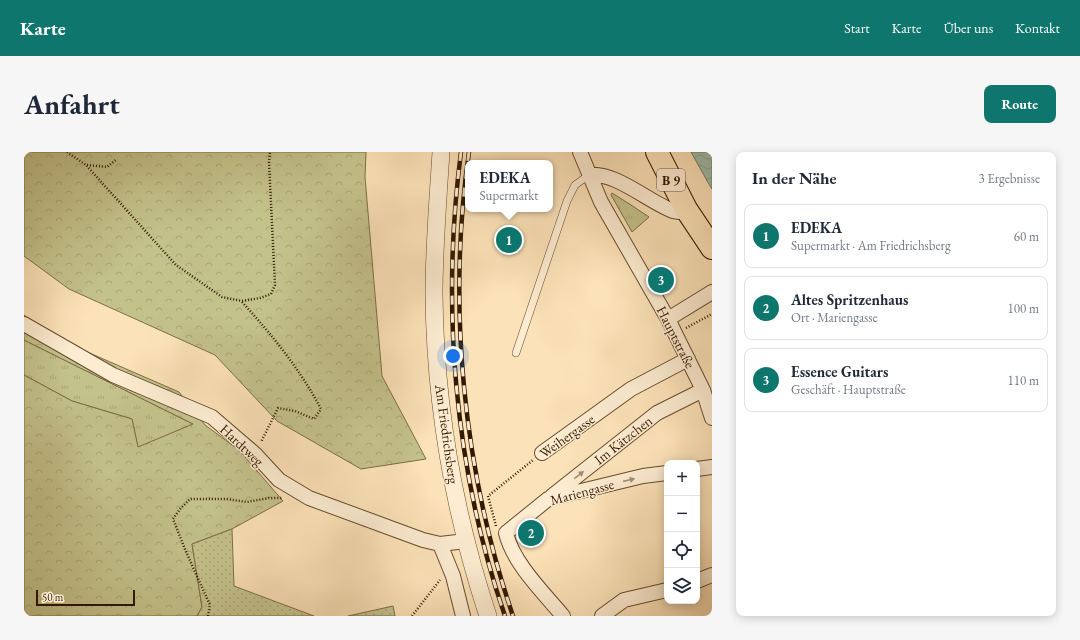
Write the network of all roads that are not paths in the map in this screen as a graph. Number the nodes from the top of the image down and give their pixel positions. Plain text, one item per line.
1 (441, 152) edge
2 (580, 152) edge
3 (657, 152) edge
4 (589, 175) junction
5 (686, 209) junction
6 (711, 246) edge
7 (712, 292) edge
8 (668, 319) junction
9 (24, 324) edge
10 (516, 354) dead end
11 (688, 359) junction
12 (703, 390) junction
13 (712, 418) edge
14 (542, 453) road end
15 (712, 467) edge
16 (700, 469) edge
17 (664, 473) edge
18 (548, 499) junction
19 (466, 541) junction
20 (440, 544) junction
21 (712, 575) edge
22 (700, 580) edge
23 (664, 591) edge
24 (463, 616) edge
25 (488, 616) edge
26 (562, 616) edge
27 (602, 616) edge

1 - 19 street, Am Friedrichsberg
2 - 4 street, Hauptstraße
3 - 5 main road, B 9
4 - 5 street
4 - 8 street, Hauptstraße
4 - 10 lane
5 - 6 main road, B 9
7 - 8 street
8 - 11 street, Hauptstraße
9 - 20 street, Hardtweg
11 - 12 street, Hauptstraße
11 - 14 street, Weihergasse
12 - 13 street, Hauptstraße
18 -> 12 street, Im Kätzchen
15 - 16 street
18 -> 17 street, Mariengasse
18 - 26 street, Mariengasse
19 - 20 street, Hardtweg
19 - 25 street, Am Friedrichsberg
20 - 24 street
21 - 22 street
23 - 27 street

